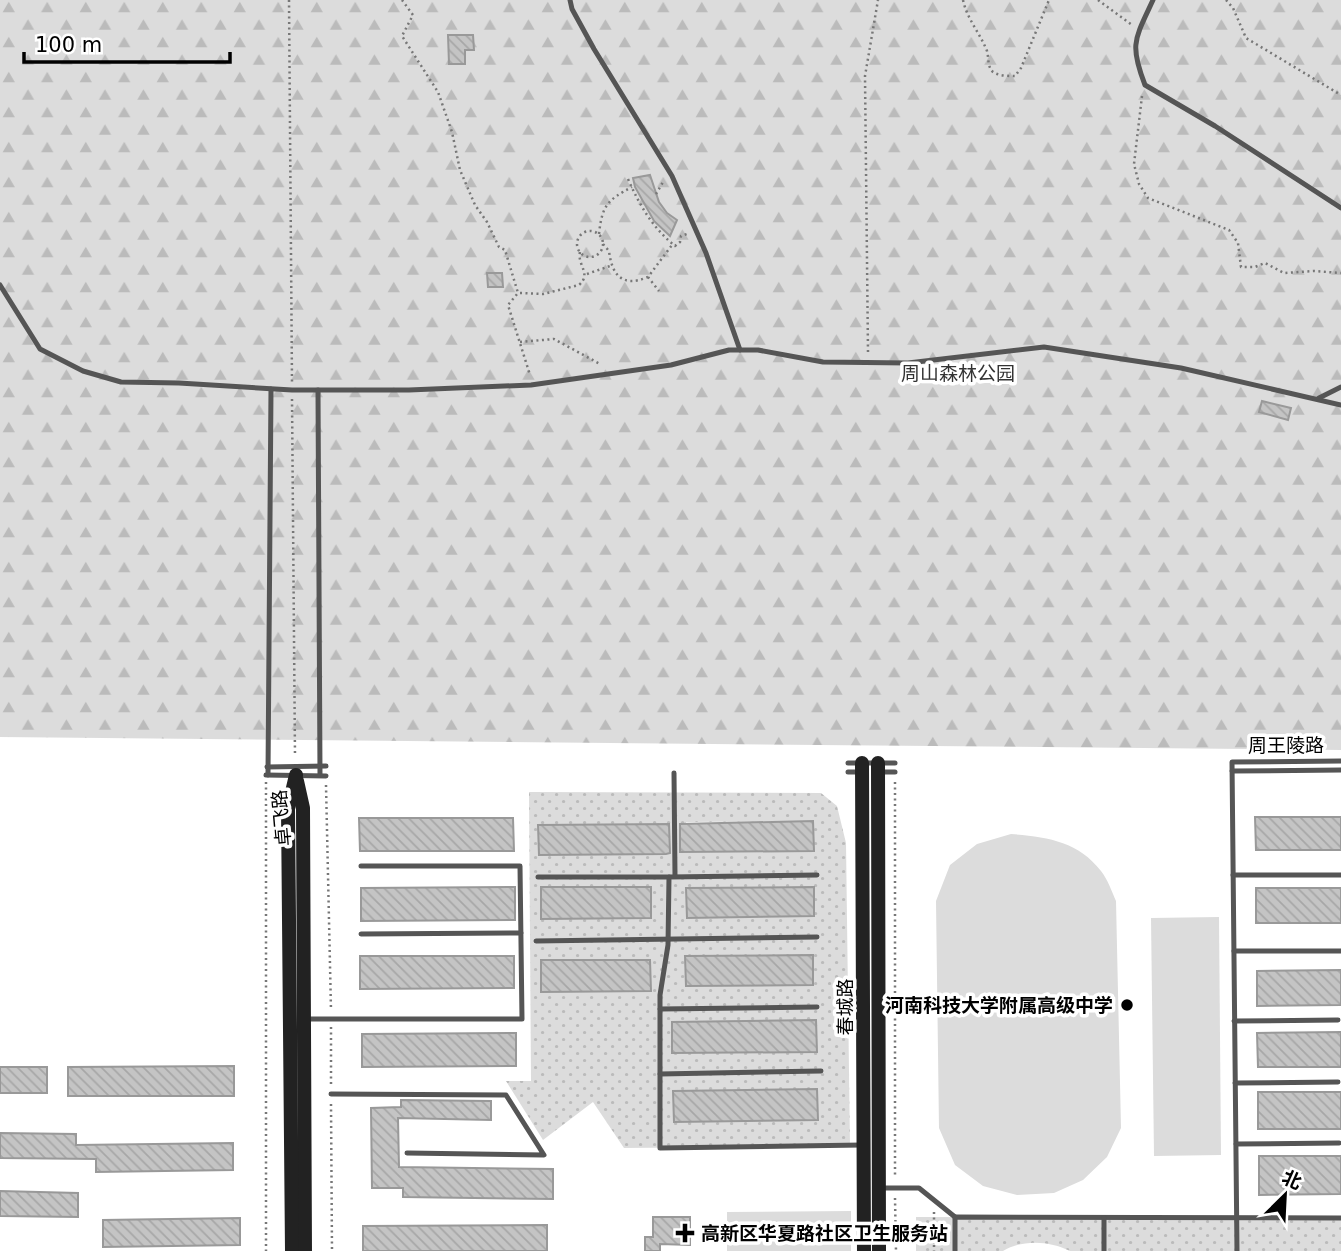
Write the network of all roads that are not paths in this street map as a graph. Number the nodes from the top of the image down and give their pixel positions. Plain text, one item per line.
1 (570, 0) edge
2 (1153, 0) edge
3 (1341, 208) edge
4 (0, 285) edge
5 (740, 350) junction
6 (1341, 387) edge
7 (271, 389) junction
8 (318, 390) junction
9 (1318, 398) junction
10 (1341, 405) edge
11 (1341, 761) edge
12 (895, 763) dead end
13 (323, 766) junction
14 (267, 767) junction
15 (855, 767) joint
16 (878, 768) junction
17 (1341, 770) edge
18 (296, 771) junction
19 (1232, 771) junction
20 (895, 772) road end
21 (674, 773) dead end
22 (361, 866) dead end
23 (817, 875) dead end
24 (1233, 875) junction
25 (1341, 875) edge
26 (672, 876) junction
27 (538, 877) dead end
28 (521, 933) junction
29 (361, 934) dead end
30 (817, 937) dead end
31 (668, 940) junction
32 (536, 941) dead end
33 (1234, 951) junction
34 (1341, 951) edge
35 (817, 1007) dead end
36 (660, 1009) junction
37 (297, 1019) junction
38 (1338, 1020) dead end
39 (1234, 1021) junction
40 (821, 1071) dead end
41 (660, 1074) junction
42 (1338, 1082) dead end
43 (1235, 1083) junction
44 (331, 1094) dead end
45 (1339, 1143) dead end
46 (1236, 1144) junction
47 (865, 1145) junction
48 (407, 1153) dead end
49 (872, 1188) junction
50 (955, 1217) junction
51 (1104, 1217) junction
52 (1236, 1218) junction
53 (1341, 1218) edge
54 (292, 1251) edge
55 (305, 1251) edge
56 (864, 1251) edge
57 (879, 1251) edge
58 (955, 1251) edge
59 (1104, 1251) edge
60 (1237, 1251) edge

1 - 5 lane
2 - 3 lane
4 - 7 lane
5 - 8 lane
5 - 9 lane
6 - 9 lane
7 - 8 lane
7 - 14 lane
8 - 13 lane
9 - 10 lane
11 - 19 lane, 周王陵路
12 - 16 lane
13 - 18 lane
13 - 18 lane
14 - 18 lane
14 - 18 lane
15 - 16 lane
15 - 47 street, 春城路
16 - 20 lane
16 - 49 street, 春城路
17 - 19 lane, 周王陵路
18 - 37 street, 卓飞路
19 - 24 lane
21 - 26 lane
22 - 28 lane
23 - 26 lane
24 - 25 lane
24 - 33 lane
26 - 27 lane
26 - 31 lane
28 - 29 lane
28 - 37 lane
30 - 31 lane
31 - 32 lane
31 - 36 lane
33 - 34 lane
33 - 39 lane
35 - 36 lane
36 - 41 lane
37 - 54 street, 卓飞路
37 - 55 street, 卓飞路
38 - 39 lane
39 - 43 lane
40 - 41 lane
41 - 47 lane
42 - 43 lane
43 - 46 lane
44 - 48 lane
45 - 46 lane
46 - 52 lane
47 - 49 street, 春城路
49 - 50 lane
49 - 56 street, 春城路
49 - 57 street, 春城路
50 - 51 lane
50 - 58 lane
51 - 52 lane
51 - 59 lane
52 - 53 lane
52 - 60 lane

